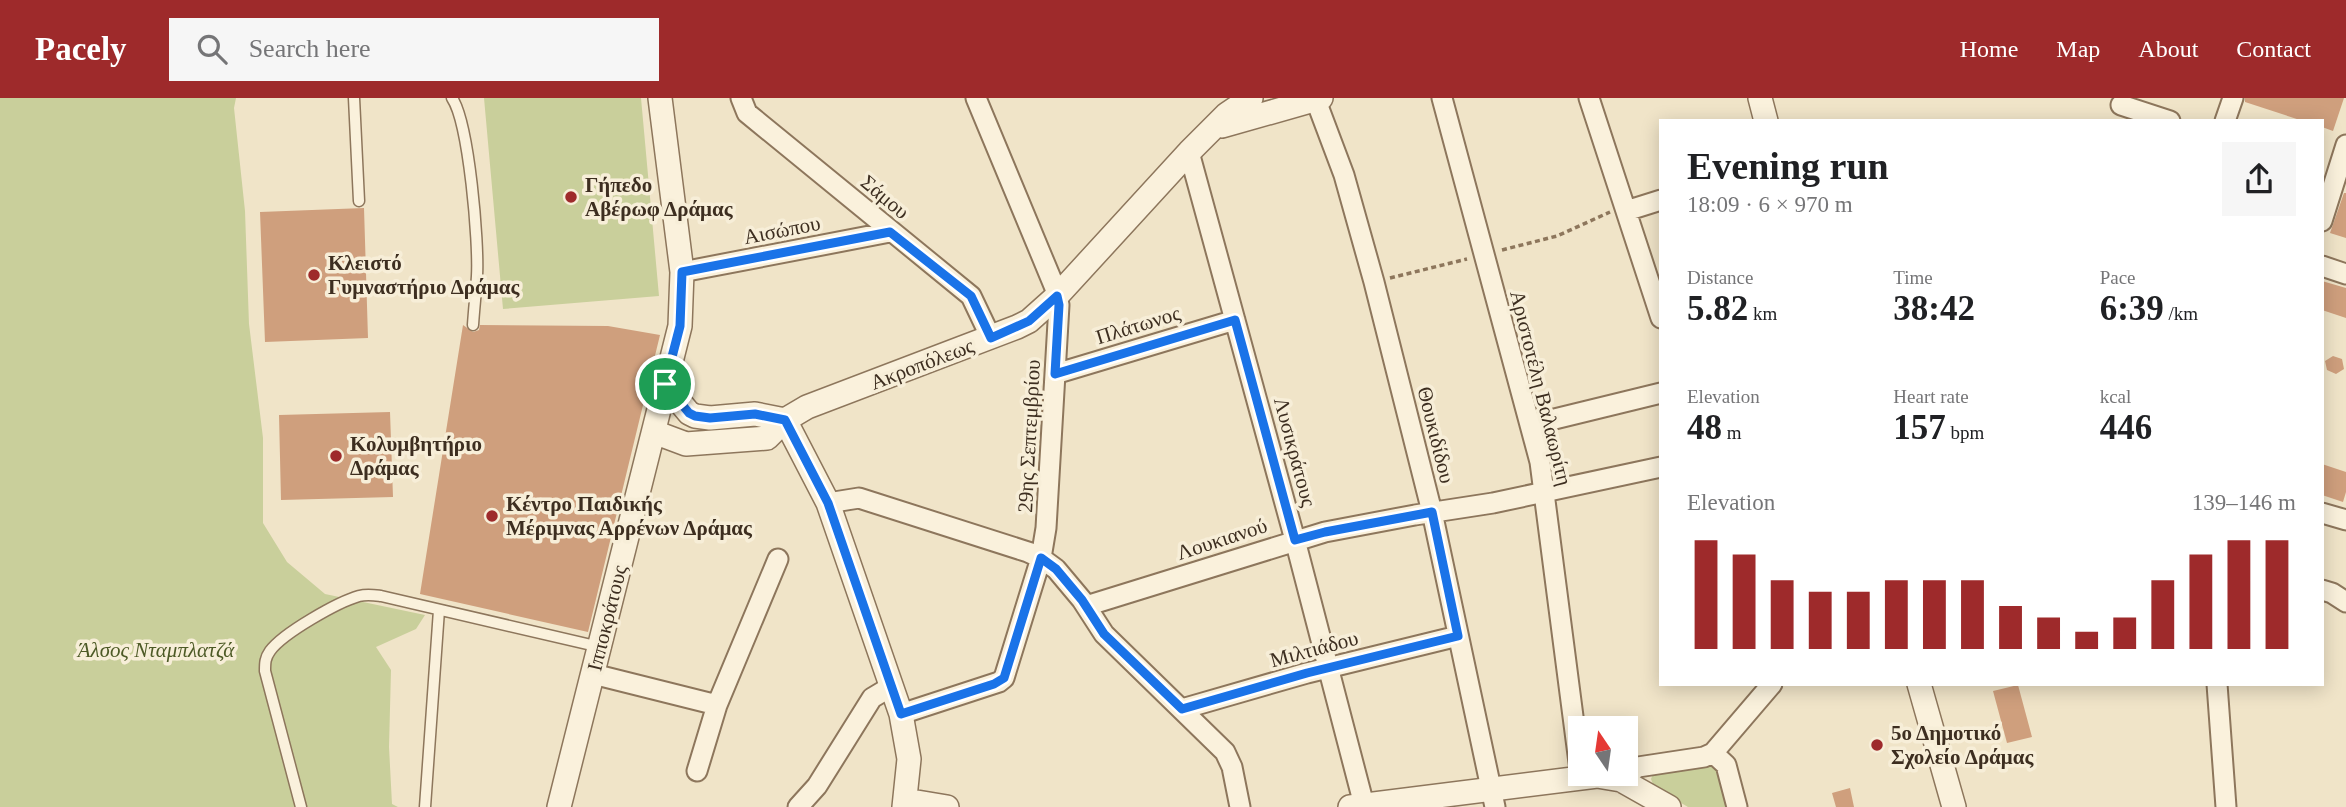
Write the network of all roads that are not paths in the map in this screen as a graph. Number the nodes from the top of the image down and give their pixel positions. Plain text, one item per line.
1 (354, 98) edge
2 (452, 98) edge
3 (660, 98) edge
4 (741, 98) edge
5 (976, 98) edge
6 (1251, 98) edge
7 (1317, 98) edge
8 (1442, 98) edge
9 (1589, 98) edge
10 (1760, 98) edge
11 (2233, 98) edge
12 (2121, 108) edge
13 (1765, 119) edge
14 (2162, 119) edge
15 (2226, 119) edge
16 (1212, 130) junction
17 (2346, 146) edge
18 (1189, 152) junction
19 (2329, 173) edge
20 (359, 201) dead end
21 (1659, 201) edge
22 (2324, 207) edge
23 (1626, 211) junction
24 (890, 232) junction
25 (2324, 267) edge
26 (682, 272) junction
27 (2346, 274) edge
28 (1057, 296) junction
29 (1659, 312) edge
30 (1235, 320) junction
31 (473, 325) dead end
32 (991, 338) junction
33 (1055, 374) junction
34 (665, 384) junction
35 (1659, 393) edge
36 (785, 420) junction
37 (1530, 425) junction
38 (654, 432) junction
39 (1659, 467) edge
40 (1544, 493) junction
41 (828, 503) junction
42 (1432, 512) junction
43 (2324, 514) edge
44 (2346, 520) edge
45 (1295, 540) junction
46 (1041, 558) junction
47 (778, 559) dead end
48 (2324, 591) edge
49 (2346, 602) edge
50 (1086, 606) junction
51 (439, 610) junction
52 (1458, 636) junction
53 (601, 647) junction
54 (1329, 667) junction
55 (593, 674) junction
56 (892, 686) junction
57 (1768, 686) edge
58 (1920, 686) edge
59 (2217, 686) edge
60 (717, 705) junction
61 (1182, 709) junction
62 (901, 714) junction
63 (1573, 716) edge
64 (1713, 753) junction
65 (1638, 767) edge
66 (697, 771) dead end
67 (1568, 781) edge
68 (1632, 786) edge
69 (1488, 801) edge
70 (905, 804) edge
71 (1357, 806) edge
72 (301, 807) edge
73 (425, 807) edge
74 (559, 807) edge
75 (798, 807) edge
76 (947, 807) edge
77 (1240, 807) edge
78 (1670, 807) edge
79 (1737, 807) edge
80 (1954, 807) edge
81 (2226, 807) edge

1 - 20 lane
2 - 31 lane
3 - 26 street, Ιπποκράτους
4 - 24 street, Σάμου
5 - 28 street, 29ης Σεπτεμβρίου
6 - 16 street
7 - 16 street, Ακροπόλεως
7 - 42 street, Θουκιδίδου
8 - 37 street, Αριστοτέλη Βαλαωρίτη
9 - 23 street
10 - 13 street
11 - 15 street
12 - 14 street
16 - 18 street, Ακροπόλεως
17 - 19 street
18 - 28 street, Ακροπόλεως
18 - 30 street, Λυσικράτους
19 - 22 street
21 - 23 street
23 - 29 street
24 - 26 street, Αισώπου
24 - 32 street, Σάμου
25 - 27 street
26 - 34 street, Ιπποκράτους
28 - 32 street, Ακροπόλεως
28 - 33 street, 29ης Σεπτεμβρίου
30 - 33 street, Πλάτωνος
30 - 45 street, Λυσικράτους
32 - 36 street, Ακροπόλεως
33 - 46 street, 29ης Σεπτεμβρίου
34 - 36 street
34 - 38 street, Ιπποκράτους
35 - 37 street
36 - 38 street, Ακροπόλεως
36 - 41 street
37 - 40 street, Αριστοτέλη Βαλαωρίτη
38 - 53 street, Ιπποκράτους
39 - 40 street, Λουκιανού
40 - 42 street, Λουκιανού
40 - 63 street, Αριστοτέλη Βαλαωρίτη
41 - 46 street
41 - 56 street
42 - 45 street, Λουκιανού
42 - 52 street, Θουκιδίδου
43 - 44 street
45 - 50 street, Λουκιανού
45 - 54 street, Λυσικράτους
46 - 50 street
46 - 62 street, 29ης Σεπτεμβρίου
47 - 60 street
48 - 49 street
50 - 61 street
51 - 53 lane
51 - 72 lane
51 - 73 lane
52 - 54 street, Μιλτιάδου
52 - 69 street, Θουκιδίδου
53 - 55 street, Ιπποκράτους
54 - 61 street, Μιλτιάδου
54 - 71 street, Λυσικράτους
55 - 60 street
55 - 74 street, Ιπποκράτους
56 - 62 street
56 - 75 street
57 - 64 street
58 - 80 street
59 - 81 street
60 - 66 street
61 - 77 street
62 - 70 street
64 - 65 street
64 - 79 street
67 - 69 street
68 - 78 street
69 - 71 street
70 - 76 street

